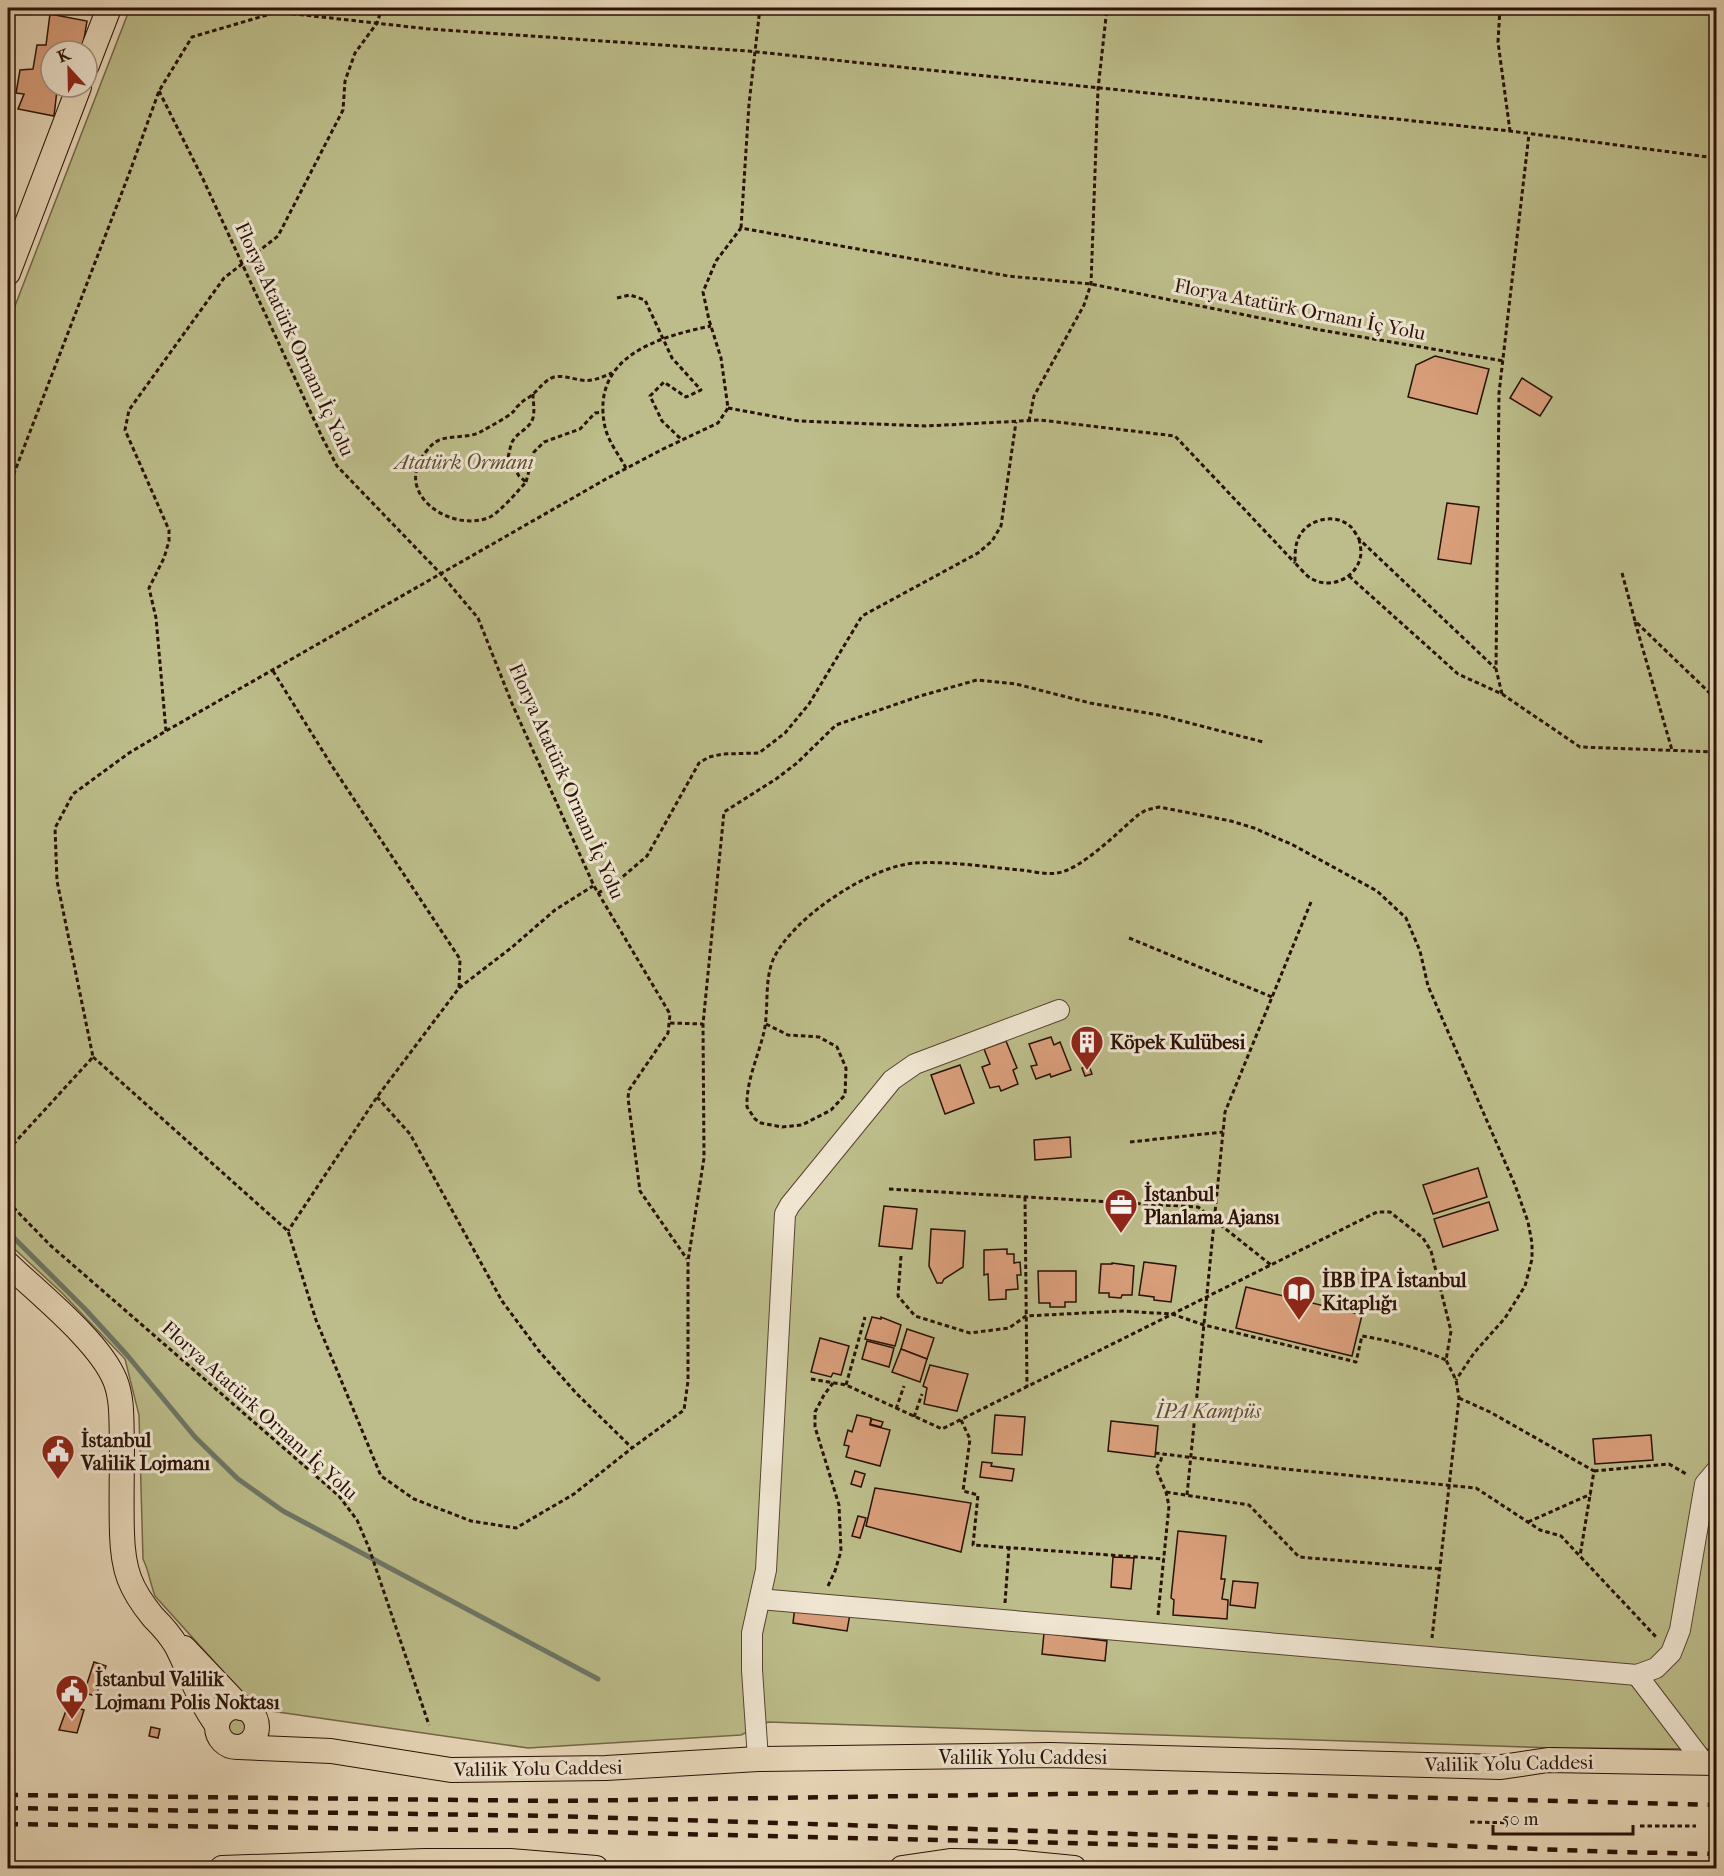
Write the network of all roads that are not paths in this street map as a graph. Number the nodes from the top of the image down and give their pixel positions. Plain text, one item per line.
1 (109, 8) edge
2 (97, 39) edge
3 (74, 99) edge
4 (8, 273) edge
5 (1059, 1010) dead end
6 (8, 1264) edge
7 (1711, 1478) edge
8 (760, 1599) junction
9 (174, 1642) junction
10 (1637, 1676) junction
11 (249, 1714) junction
12 (217, 1725) junction
13 (239, 1748) junction
14 (331, 1751) junction
15 (758, 1759) junction
16 (1712, 1761) edge
17 (908, 1868) edge
18 (222, 1869) edge
19 (596, 1869) edge
20 (1074, 1869) edge

1 - 2 main road
3 - 4 main road
5 - 8 lane
6 - 9 main road
7 - 10 lane
8 - 10 lane
8 - 15 lane
9 - 11 main road
9 - 12 main road
10 - 16 lane
11 - 12 main road
11 - 13 main road
11 - 14 main road
12 - 13 main road
13 - 14 main road
14 - 15 main road, Valilik Yolu Caddesi
15 - 16 main road, Valilik Yolu Caddesi
17 - 20 main road
18 - 19 main road

